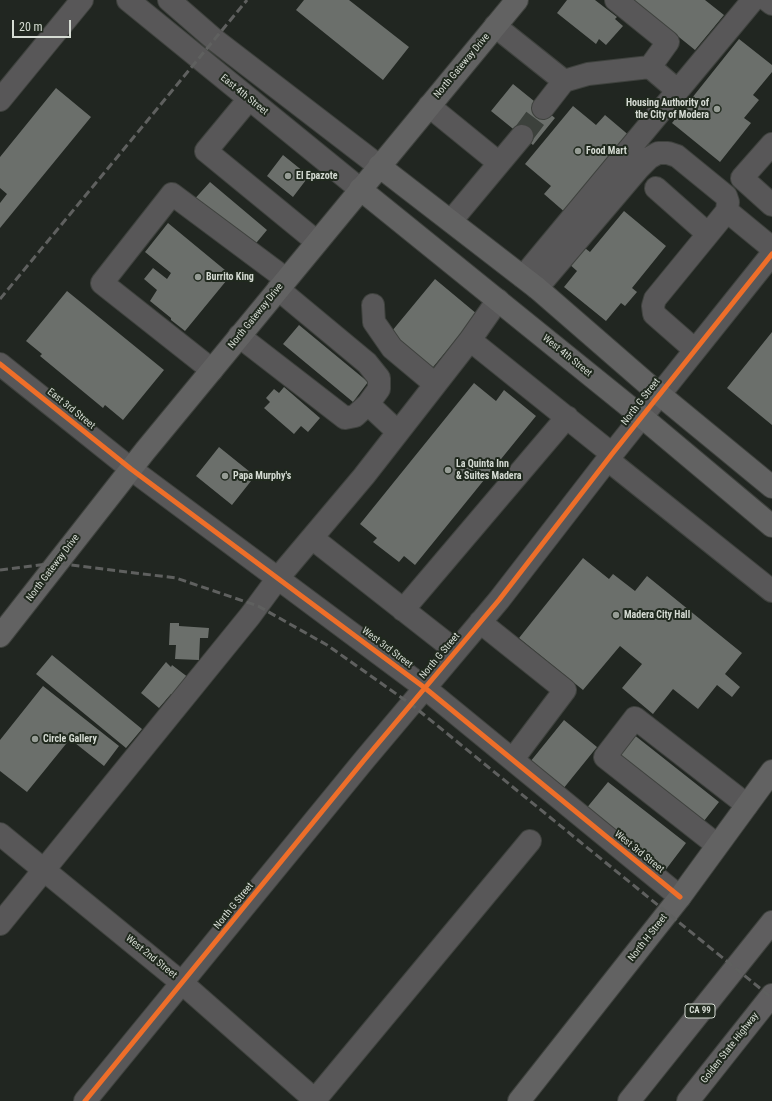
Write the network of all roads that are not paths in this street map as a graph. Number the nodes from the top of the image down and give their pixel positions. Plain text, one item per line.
1 (82, 0) edge
2 (128, 0) edge
3 (169, 0) edge
4 (517, 0) edge
5 (616, 0) edge
6 (753, 0) edge
7 (767, 0) edge
8 (772, 4) edge
9 (495, 26) junction
10 (650, 68) junction
11 (564, 81) junction
12 (677, 90) junction
13 (249, 99) junction
14 (0, 100) edge
15 (429, 106) junction
16 (543, 108) tunnel mouth
17 (522, 136) tunnel mouth
18 (772, 144) edge
19 (499, 163) junction
20 (378, 166) junction
21 (656, 188) dead end
22 (360, 189) junction
23 (772, 205) edge
24 (727, 211) junction
25 (451, 221) junction
26 (708, 234) junction
27 (316, 242) junction
28 (772, 248) edge
29 (772, 254) edge
30 (530, 283) junction
31 (282, 284) junction
32 (498, 300) junction
33 (373, 306) dead end
34 (240, 336) junction
35 (470, 340) junction
36 (695, 350) junction
37 (0, 364) edge
38 (212, 370) junction
39 (435, 384) junction
40 (659, 394) junction
41 (368, 404) junction
42 (567, 417) junction
43 (642, 417) junction
44 (398, 432) junction
45 (610, 457) junction
46 (131, 469) junction
47 (772, 487) edge
48 (772, 526) edge
49 (312, 538) junction
50 (278, 578) junction
51 (772, 591) edge
52 (403, 610) junction
53 (480, 622) junction
54 (0, 636) edge
55 (456, 651) junction
56 (425, 688) junction
57 (513, 760) junction
58 (772, 771) edge
59 (747, 805) junction
60 (0, 834) edge
61 (530, 841) dead end
62 (717, 844) junction
63 (44, 870) junction
64 (680, 897) junction
65 (772, 922) edge
66 (0, 924) edge
67 (182, 983) junction
68 (772, 994) edge
69 (85, 1101) edge
70 (315, 1101) edge
71 (519, 1101) edge
72 (629, 1101) edge
73 (688, 1101) edge

1 - 14 street
2 - 13 street, East 4th Street
3 - 20 street
4 - 9 main road, North Gateway Drive
5 - 10 street
6 - 12 street
7 - 8 street
9 - 11 street
9 - 15 main road, North Gateway Drive
10 - 11 street
10 - 12 street
11 - 16 street
12 - 30 street
13 - 22 street, East 4th Street
13 - 27 street
15 - 19 street
15 - 20 main road, North Gateway Drive
17 - 19 street
18 - 23 street
19 - 25 street
20 - 22 main road, North Gateway Drive
20 - 25 main road
21 - 26 street
22 - 27 main road, North Gateway Drive
22 - 32 main road, West 4th Street
24 - 26 street
24 - 28 street
24 - 30 street
25 - 30 main road
26 - 36 street
27 - 31 main road, North Gateway Drive
29 - 36 street, North G Street
30 - 40 main road
31 - 34 main road, North Gateway Drive
31 - 38 street
31 - 41 street
32 - 35 street
32 - 43 main road, West 4th Street
33 - 39 street
34 - 38 main road, North Gateway Drive
34 - 41 street
35 - 39 street
35 - 42 street
36 - 40 street, North G Street
37 - 46 street, East 3rd Street
38 - 46 main road, North Gateway Drive
39 - 44 street
40 - 43 street, North G Street
40 - 47 main road
41 - 44 street
42 - 45 street
42 - 52 street
43 - 45 street, North G Street
43 - 48 main road, West 4th Street
44 - 49 street
45 - 51 street
45 - 53 street, North G Street
46 - 50 street, West 3rd Street
46 - 54 main road, North Gateway Drive
49 - 50 street
49 - 52 street
50 - 56 street, West 3rd Street
50 - 63 street
52 - 55 street
53 - 55 street, North G Street
53 - 57 street
55 - 56 street, North G Street
56 - 57 street, West 3rd Street
56 - 67 street, North G Street
57 - 64 street, West 3rd Street
58 - 59 main road, North H Street
59 - 62 main road, North H Street
59 - 62 street
60 - 63 street, West 2nd Street
61 - 70 street
62 - 64 main road, North H Street
63 - 66 street
63 - 67 street, West 2nd Street
64 - 71 main road, North H Street
65 - 72 highway, CA 99
67 - 69 street, North G Street
67 - 70 street, West 2nd Street
68 - 73 highway, Golden State Highway

